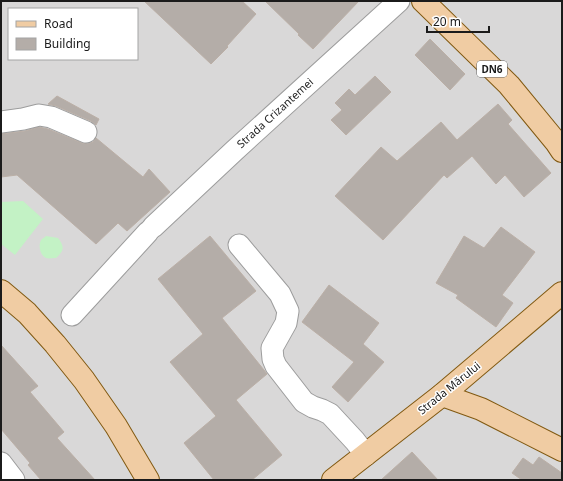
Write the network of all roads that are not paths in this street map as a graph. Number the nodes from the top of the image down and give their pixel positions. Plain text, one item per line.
1 (399, 1) edge
2 (423, 1) edge
3 (1, 122) edge
4 (86, 132) dead end
5 (560, 142) edge
6 (239, 245) dead end
7 (1, 291) edge
8 (562, 293) edge
9 (72, 315) dead end
10 (442, 396) junction
11 (562, 450) edge
12 (366, 455) junction
13 (1, 463) edge
14 (14, 480) edge
15 (148, 480) edge
16 (333, 480) edge

1 - 9 street, Strada Crizantemei
2 - 5 main road, DN6
3 - 4 street
6 - 12 street
7 - 15 main road
8 - 10 main road, Strada Mărului
10 - 11 main road
10 - 12 main road, Strada Mărului
12 - 16 main road, Strada Mărului
13 - 14 street

